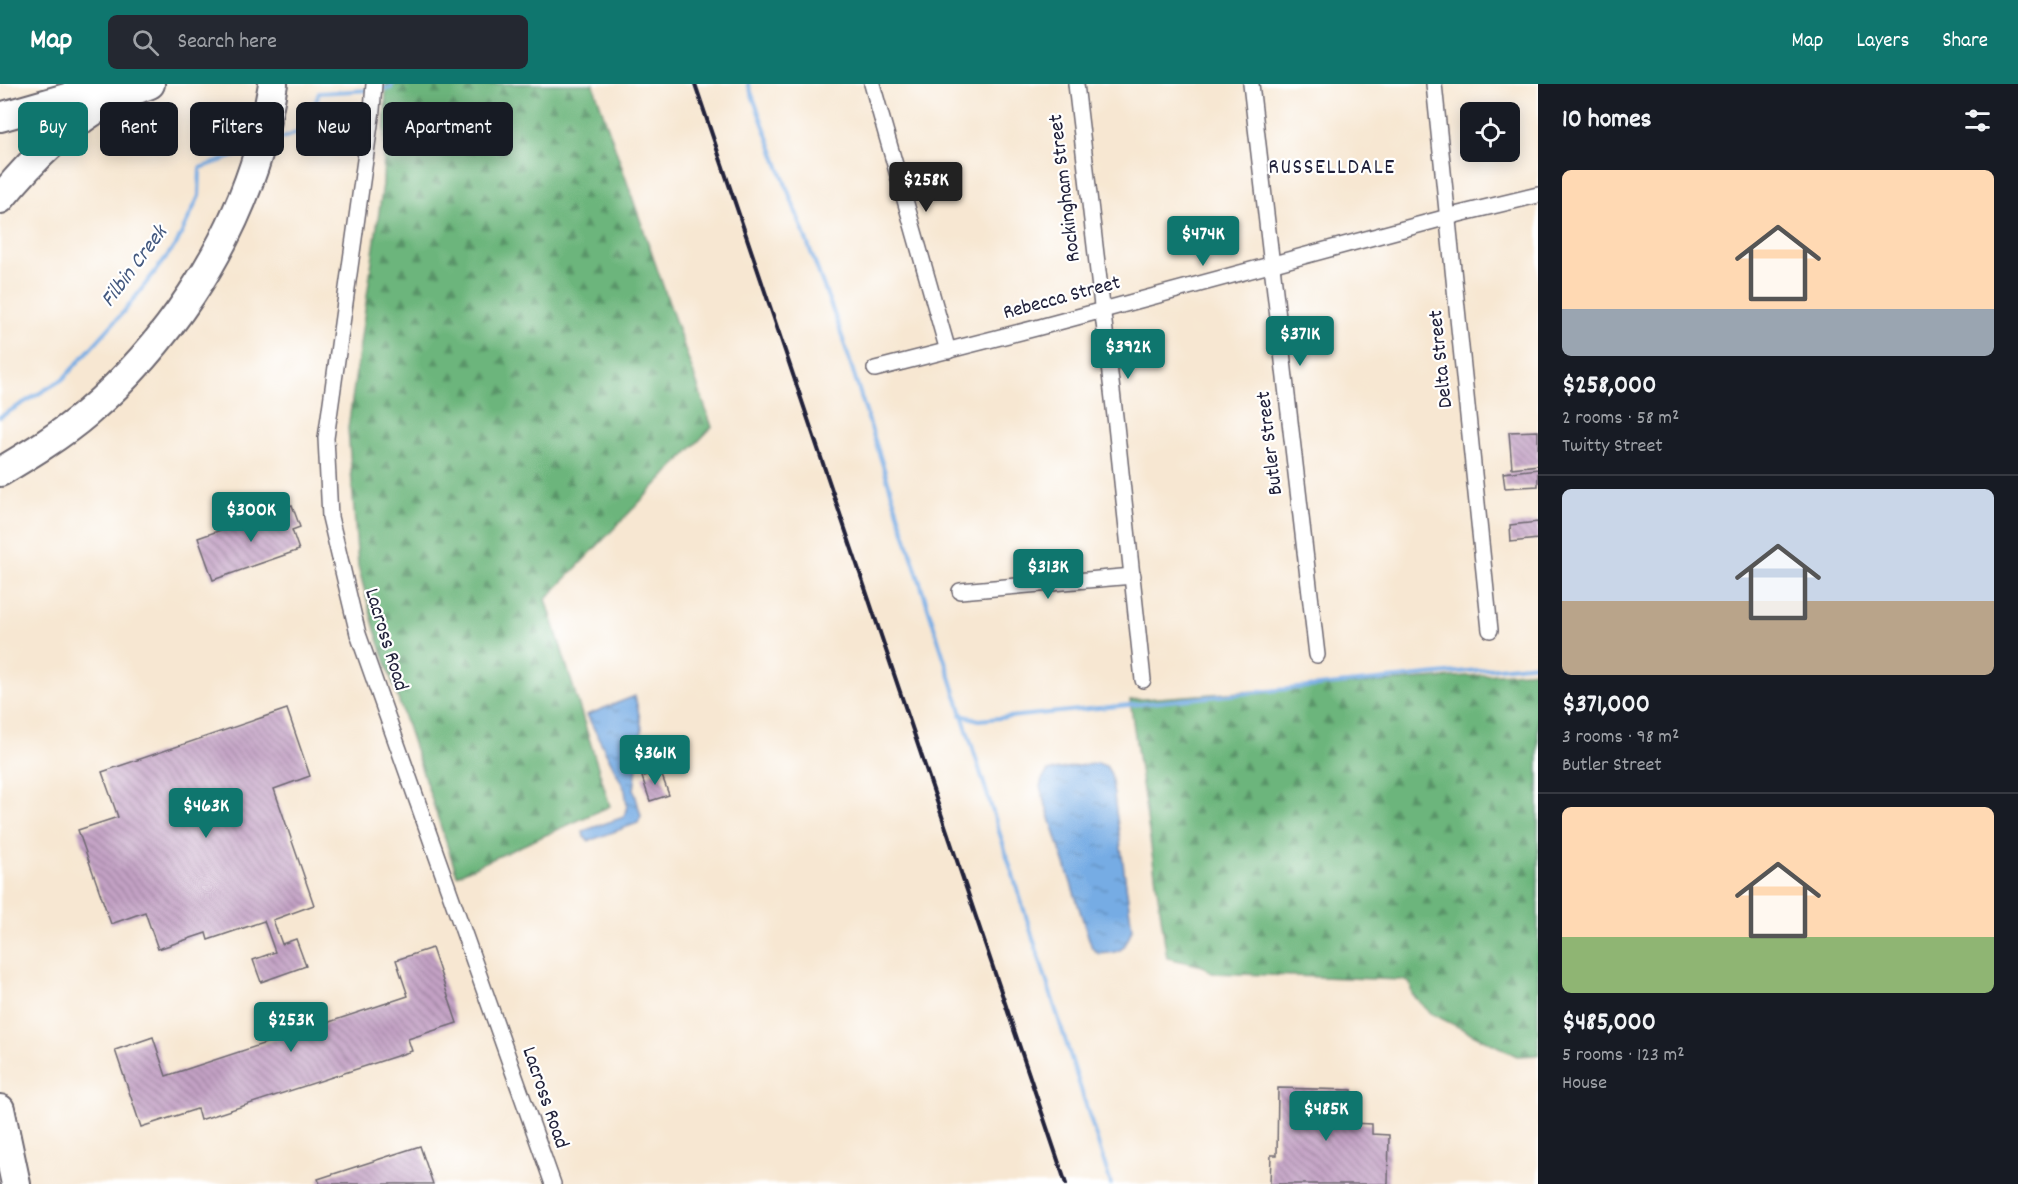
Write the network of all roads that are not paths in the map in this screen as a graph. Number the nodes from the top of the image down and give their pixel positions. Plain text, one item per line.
1 (115, 84) edge
2 (150, 84) edge
3 (273, 84) edge
4 (374, 84) edge
5 (872, 84) edge
6 (1076, 84) edge
7 (1251, 84) edge
8 (1434, 84) edge
9 (0, 117) edge
10 (1538, 195) edge
11 (0, 199) edge
12 (1449, 217) junction
13 (1271, 266) junction
14 (1101, 310) junction
15 (948, 351) junction
16 (875, 369) dead end
17 (0, 472) edge
18 (1133, 576) junction
19 (960, 591) dead end
20 (1490, 630) dead end
21 (1317, 654) dead end
22 (1143, 680) dead end
23 (0, 1108) edge
24 (16, 1184) edge
25 (553, 1184) edge

1 - 9 highway
2 - 11 highway
3 - 17 highway
4 - 25 street, Lacross Road
5 - 15 street
6 - 14 street, Rockingham Street
7 - 13 street, Butler Street
8 - 12 street, Delta Street
10 - 12 street, Rebecca Street
12 - 13 street, Rebecca Street
12 - 20 street, Delta Street
13 - 14 street, Rebecca Street
13 - 21 street, Butler Street
14 - 15 street, Rebecca Street
14 - 18 street, Rockingham Street
15 - 16 street, Rebecca Street
18 - 19 street
18 - 22 street, Rockingham Street
23 - 24 highway

